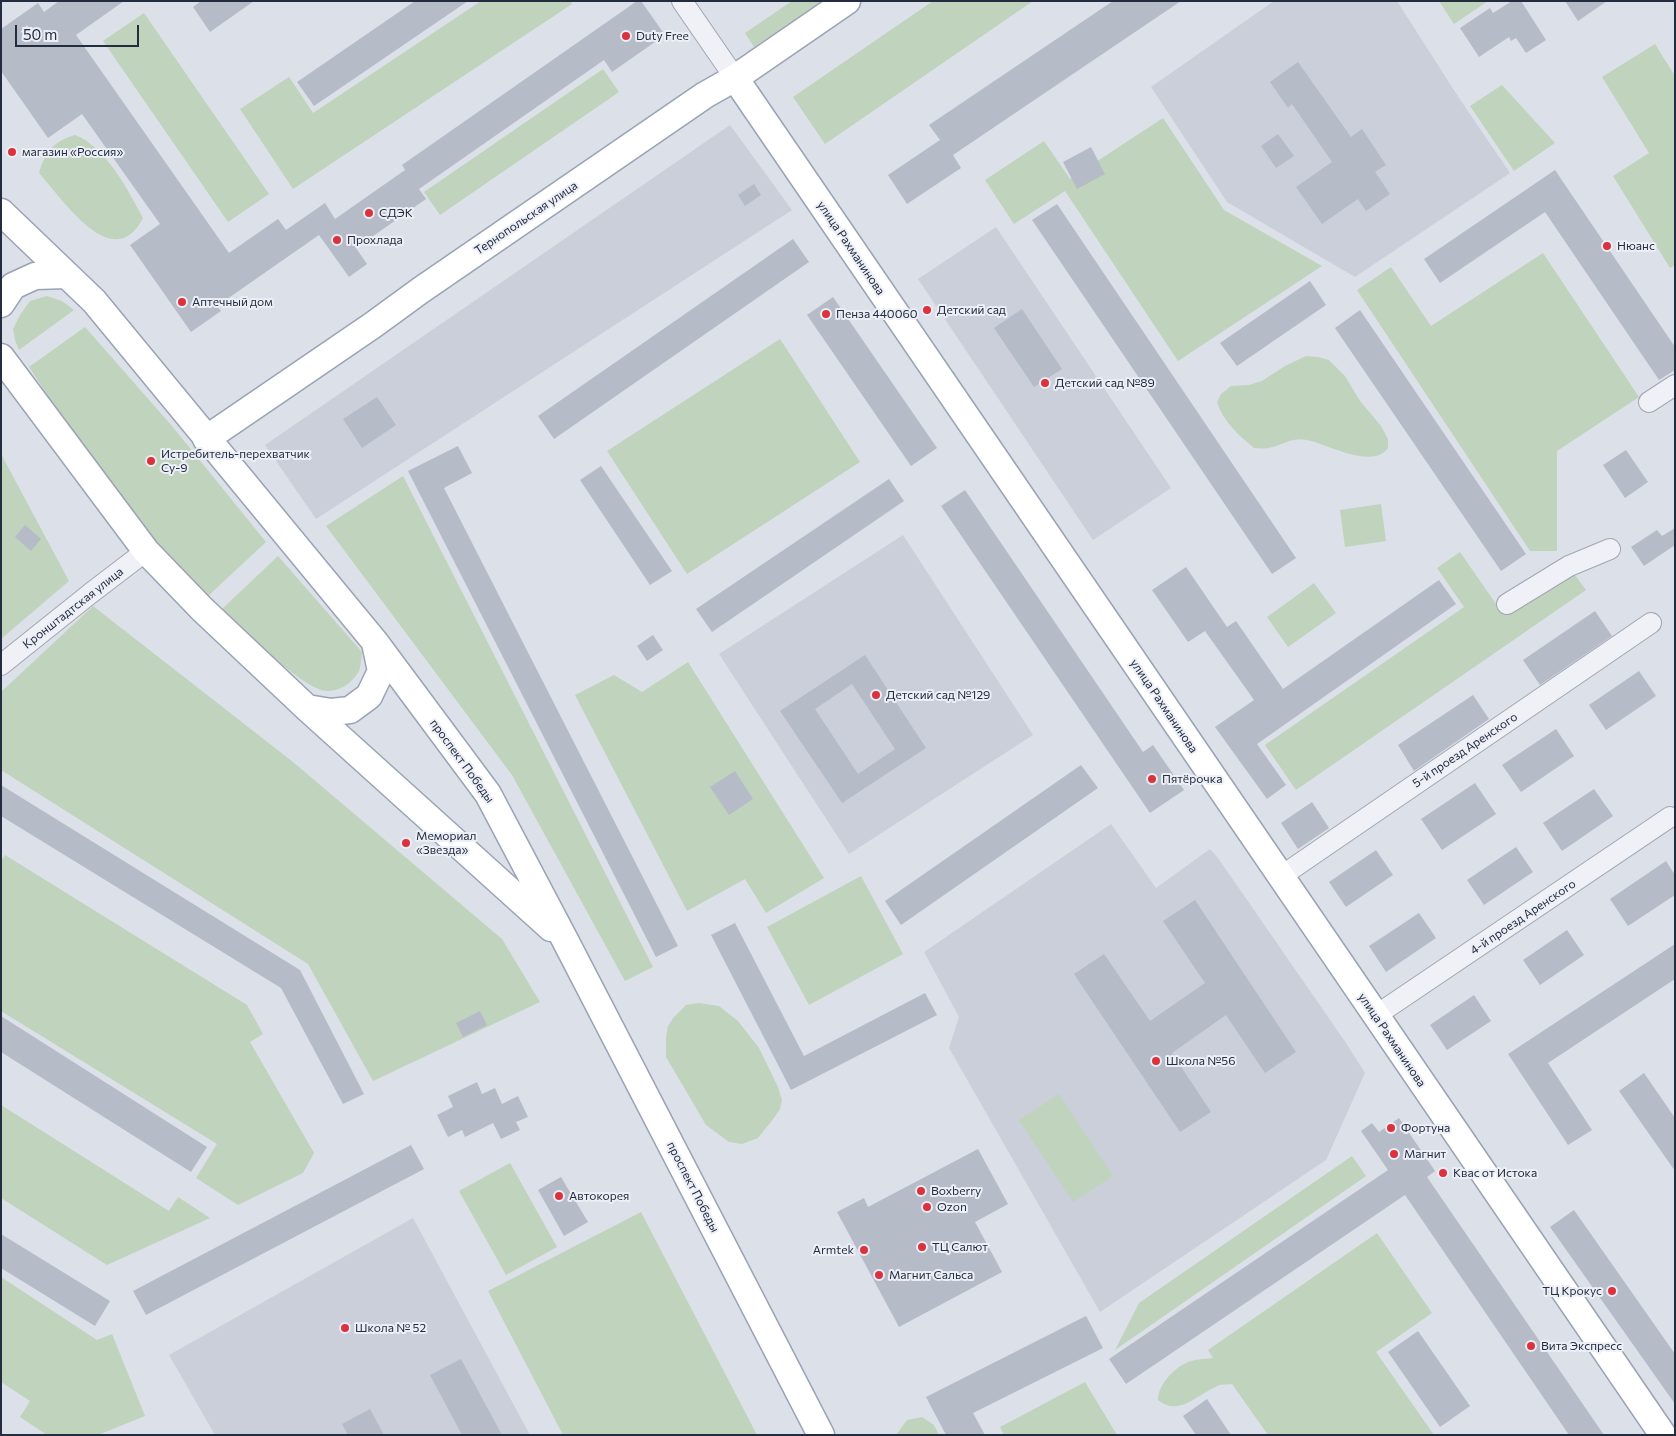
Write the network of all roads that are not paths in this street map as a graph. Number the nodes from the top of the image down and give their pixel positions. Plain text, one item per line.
1 (682, 1) edge
2 (848, 1) edge
3 (735, 78) junction
4 (1, 212) edge
5 (66, 275) junction
6 (1, 304) edge
7 (1, 357) edge
8 (1675, 385) edge
9 (1649, 402) dead end
10 (206, 439) junction
11 (1610, 549) dead end
12 (146, 551) junction
13 (1507, 604) dead end
14 (1651, 623) dead end
15 (375, 642) junction
16 (1, 665) edge
17 (306, 708) junction
18 (1670, 818) dead end
19 (1280, 876) junction
20 (565, 940) junction
21 (1375, 1016) junction
22 (821, 1435) edge
23 (1663, 1435) edge

1 - 3 street, улица Рахманинова
2 - 3 main road, Тернопольская улица
3 - 10 main road, Тернопольская улица
3 - 19 main road, улица Рахманинова
4 - 5 main road
5 - 6 main road
5 - 10 main road, проспект Победы
7 - 12 main road, проспект Победы
8 - 9 street
10 - 15 main road, проспект Победы
11 - 13 street
12 - 16 street, Кронштадтская улица
12 - 17 main road, проспект Победы
14 - 19 street, 5-й проезд Аренского
15 - 17 main road
15 - 20 main road, проспект Победы
17 - 20 main road, проспект Победы
18 - 21 street, 4-й проезд Аренского
19 - 21 main road, улица Рахманинова
20 - 22 main road, проспект Победы
21 - 23 main road, улица Рахманинова

